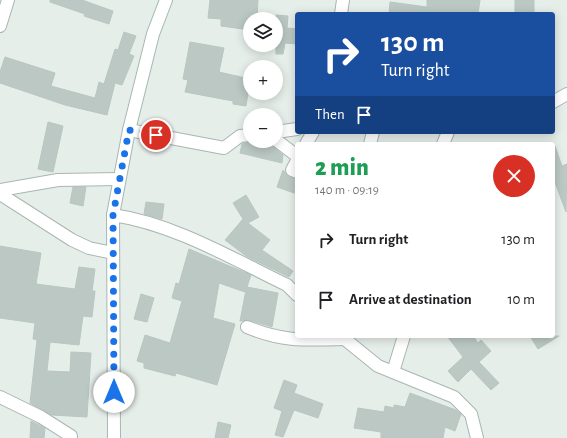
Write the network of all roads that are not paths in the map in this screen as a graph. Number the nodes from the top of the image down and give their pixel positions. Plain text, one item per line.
1 (8, 0) edge
2 (166, 0) edge
3 (343, 0) edge
4 (341, 12) edge
5 (0, 26) edge
6 (567, 94) edge
7 (555, 101) edge
8 (295, 129) edge
9 (129, 130) junction
10 (283, 131) edge
11 (243, 136) edge
12 (283, 145) edge
13 (295, 154) edge
14 (119, 179) junction
15 (0, 190) edge
16 (0, 194) edge
17 (113, 215) junction
18 (113, 253) junction
19 (295, 293) edge
20 (247, 327) dead end
21 (343, 338) edge
22 (403, 338) edge
23 (393, 372) junction
24 (0, 397) edge
25 (71, 436) dead end
26 (114, 438) edge
27 (477, 438) edge

1 - 5 street
2 - 9 street
3 - 4 street
6 - 7 street
8 - 10 street
9 - 11 street
9 - 14 street
12 - 13 street
14 - 15 street
14 - 17 street
16 - 18 street
17 - 18 street
17 - 19 street
18 - 26 street
20 - 21 street
21 - 23 street
22 - 23 street
23 - 27 street
24 - 25 street

